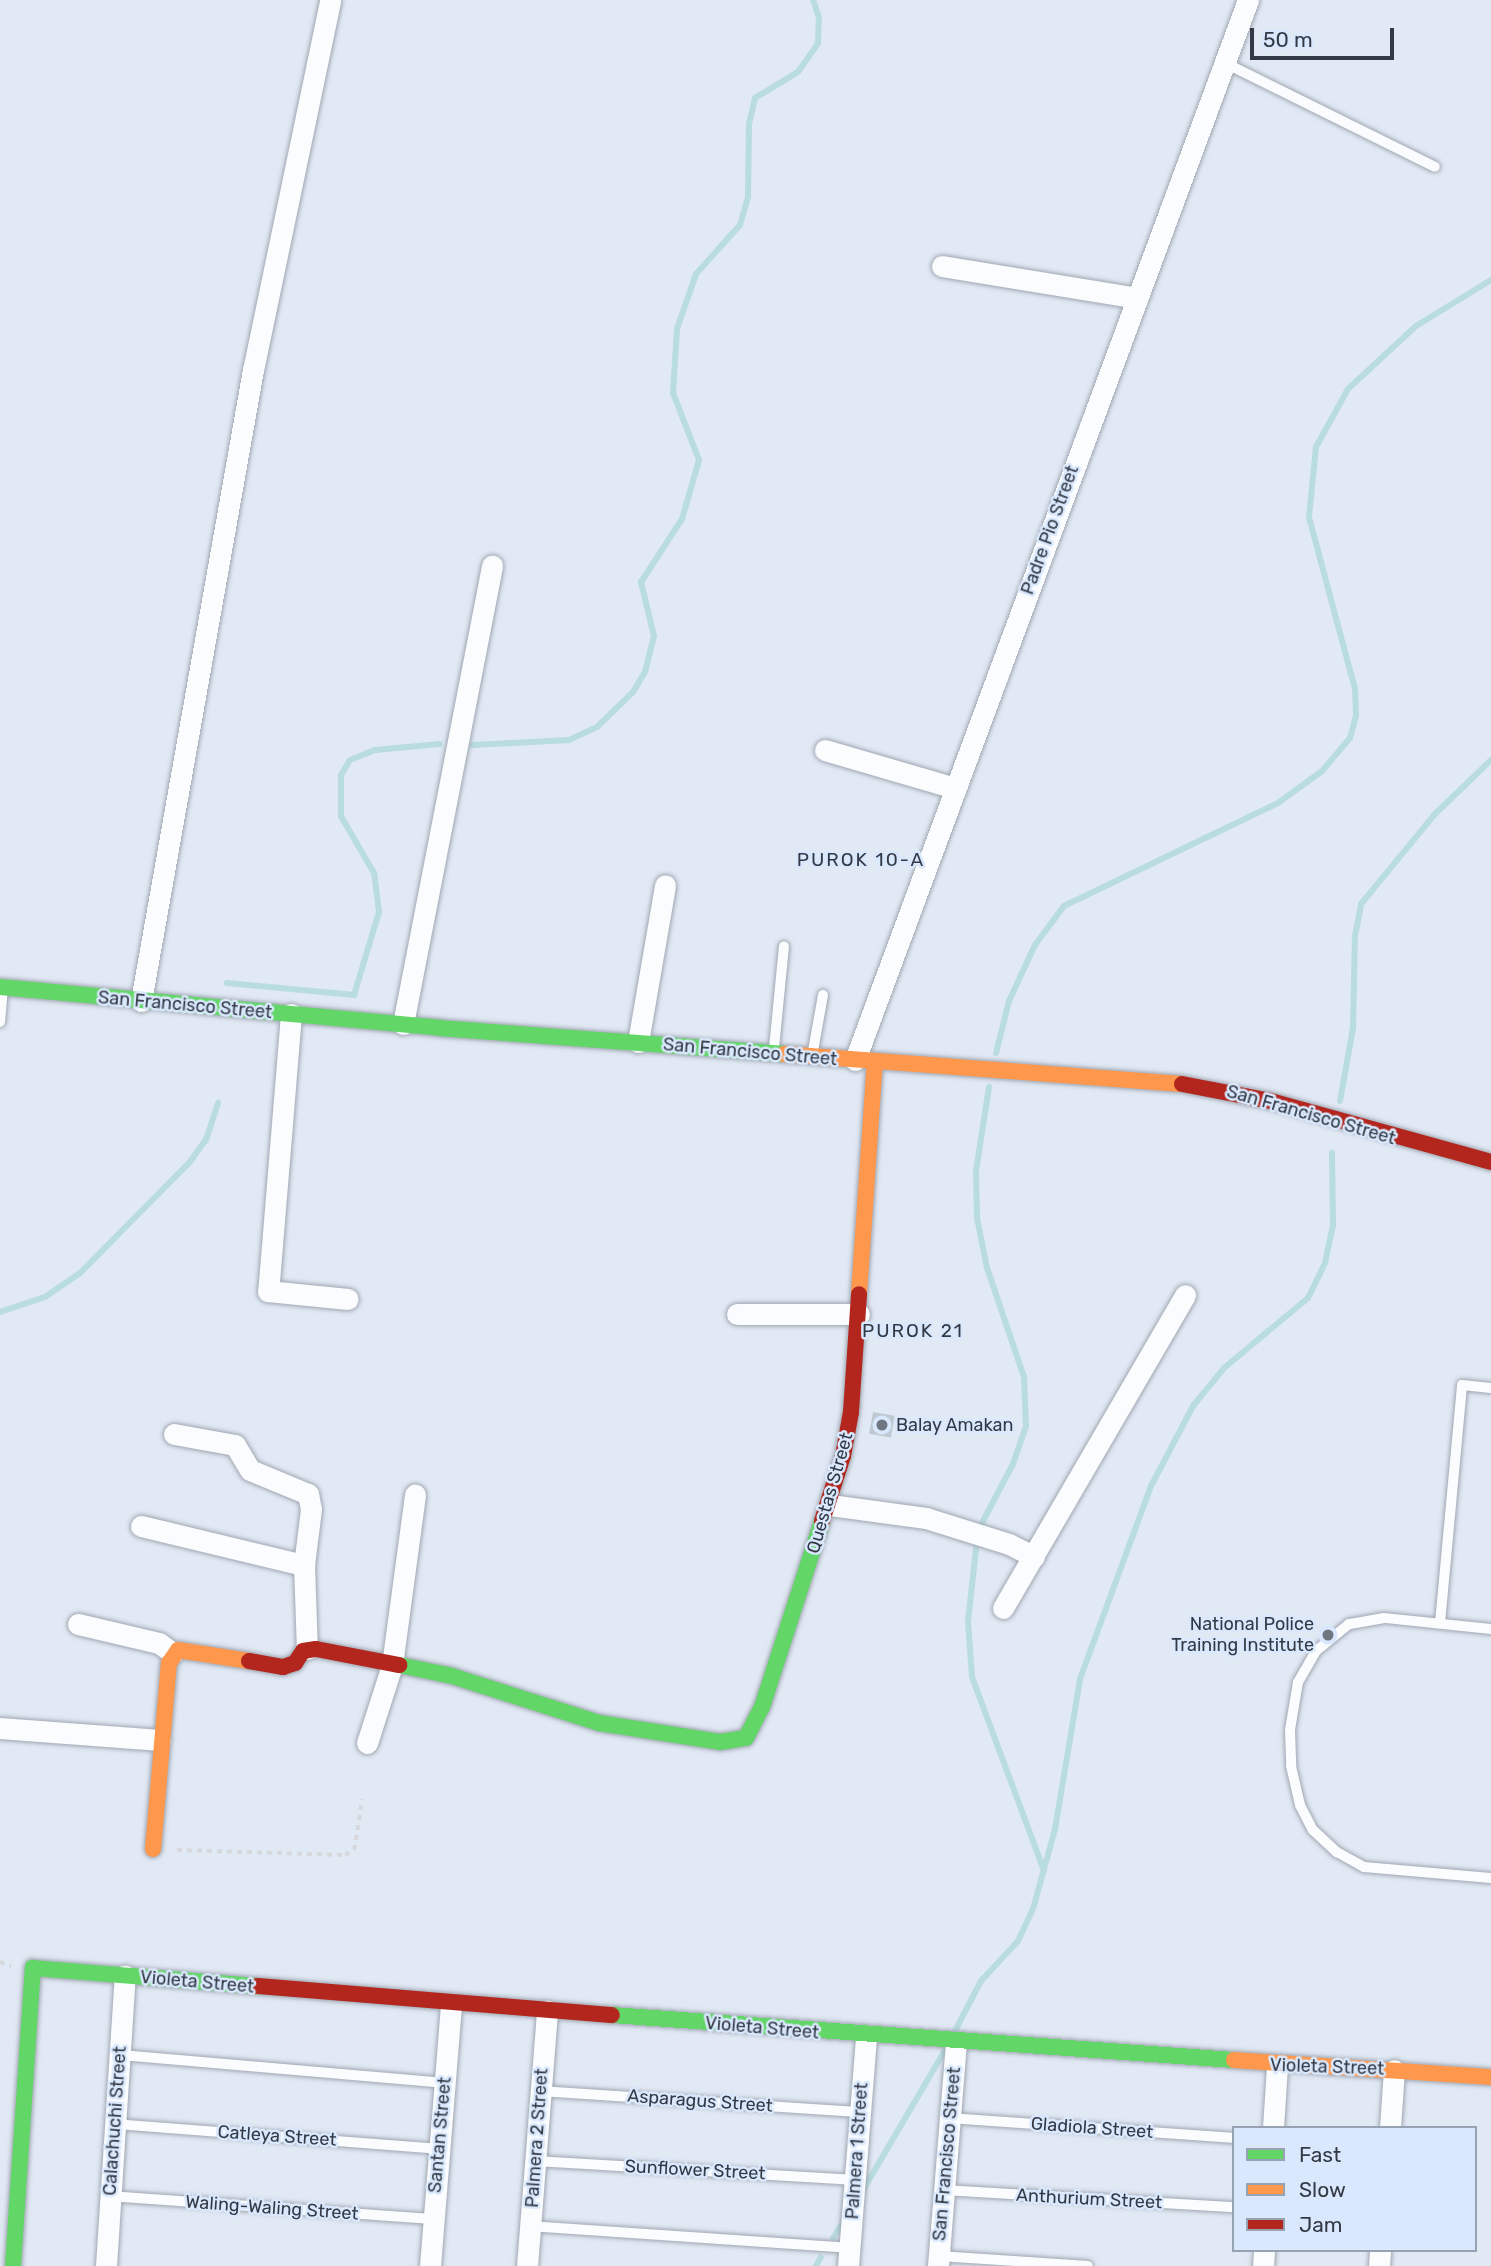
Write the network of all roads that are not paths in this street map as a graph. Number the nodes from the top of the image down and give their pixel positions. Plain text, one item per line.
1 (330, 0) edge
2 (1248, 0) edge
3 (1225, 63) junction
4 (1435, 167) dead end
5 (942, 266) dead end
6 (1136, 298) junction
7 (492, 566) dead end
8 (825, 750) dead end
9 (955, 788) junction
10 (665, 885) dead end
11 (783, 946) dead end
12 (2, 987) edge
13 (823, 995) dead end
14 (141, 1001) junction
15 (291, 1014) junction
16 (0, 1022) edge
17 (403, 1024) junction
18 (638, 1042) junction
19 (774, 1051) junction
20 (813, 1056) junction
21 (865, 1061) junction
22 (1491, 1162) edge
23 (1185, 1294) dead end
24 (348, 1299) dead end
25 (737, 1314) dead end
26 (859, 1314) junction
27 (1491, 1388) edge
28 (174, 1434) dead end
29 (415, 1495) dead end
30 (830, 1505) junction
31 (141, 1526) dead end
32 (1034, 1557) junction
33 (304, 1565) junction
34 (1003, 1608) dead end
35 (1440, 1623) junction
36 (78, 1624) dead end
37 (1491, 1629) edge
38 (307, 1649) junction
39 (173, 1653) junction
40 (392, 1665) junction
41 (0, 1728) edge
42 (160, 1741) junction
43 (367, 1743) dead end
44 (153, 1849) road end
45 (1491, 1878) edge
46 (125, 1976) junction
47 (451, 2004) junction
48 (547, 2011) junction
49 (866, 2036) junction
50 (956, 2043) junction
51 (120, 2055) junction
52 (1277, 2066) junction
53 (1394, 2070) junction
54 (1491, 2077) edge
55 (444, 2083) junction
56 (541, 2091) junction
57 (860, 2112) junction
58 (950, 2118) junction
59 (115, 2124) junction
60 (1273, 2126) edge
61 (1390, 2126) edge
62 (1232, 2138) edge
63 (439, 2149) junction
64 (536, 2161) junction
65 (855, 2180) junction
66 (944, 2190) junction
67 (110, 2196) junction
68 (1232, 2207) edge
69 (434, 2219) junction
70 (530, 2226) junction
71 (849, 2257) edge
72 (938, 2261) edge
73 (13, 2266) edge
74 (106, 2266) edge
75 (430, 2266) edge
76 (527, 2266) edge
77 (1088, 2266) edge

1 - 14 street
2 - 3 street, Padre Pio Street
3 - 4 lane
3 - 6 street, Padre Pio Street
5 - 6 street
6 - 9 street, Padre Pio Street
7 - 17 street
8 - 9 street
9 - 21 street, Padre Pio Street
10 - 18 street
11 - 19 lane
12 - 14 street, San Francisco Street
12 - 16 lane
13 - 20 lane
14 - 15 street, San Francisco Street
15 - 17 street, San Francisco Street
15 - 24 street
17 - 18 street, San Francisco Street
18 - 19 street, San Francisco Street
19 - 20 street, San Francisco Street
20 - 21 street, San Francisco Street
21 - 22 street, San Francisco Street
21 - 26 street, Questas Street
23 - 32 street
25 - 26 street
26 - 30 street, Questas Street
27 - 35 lane
28 - 33 street
29 - 40 street
30 - 32 street
30 - 40 street, Questas Street
31 - 33 street
32 - 34 street
33 - 38 street
35 - 37 lane
35 - 45 lane
36 - 39 street
38 - 39 street
38 - 40 street
39 - 42 street
40 - 43 street
41 - 42 street
42 - 44 street
46 - 47 street, Violeta Street
46 - 51 street, Calachuchi Street
46 - 73 street, Violeta Street
47 - 48 street, Violeta Street
47 - 55 street, Santan Street
48 - 49 street, Violeta Street
48 - 56 street, Palmera 2 Street
49 - 50 street, Violeta Street
49 - 57 street, Palmera 1 Street
50 - 52 street, Violeta Street
50 - 58 street, San Francisco Street
51 - 55 lane
51 - 59 street, Calachuchi Street
52 - 53 street, Violeta Street
52 - 60 street
53 - 54 street, Violeta Street
53 - 61 street
55 - 63 street, Santan Street
56 - 57 lane, Asparagus Street
56 - 64 street, Palmera 2 Street
57 - 65 street, Palmera 1 Street
58 - 62 lane, Gladiola Street
58 - 66 street, San Francisco Street
59 - 63 lane, Catleya Street
59 - 67 street, Calachuchi Street
63 - 69 street, Santan Street
64 - 65 lane, Sunflower Street
64 - 70 street, Palmera 2 Street
65 - 71 street, Palmera 1 Street
66 - 68 lane, Anthurium Street
66 - 72 street, San Francisco Street
67 - 69 lane, Waling-Waling Street
67 - 74 street, Calachuchi Street
69 - 75 street, Santan Street
70 - 71 lane
70 - 76 street, Palmera 2 Street
72 - 77 lane

